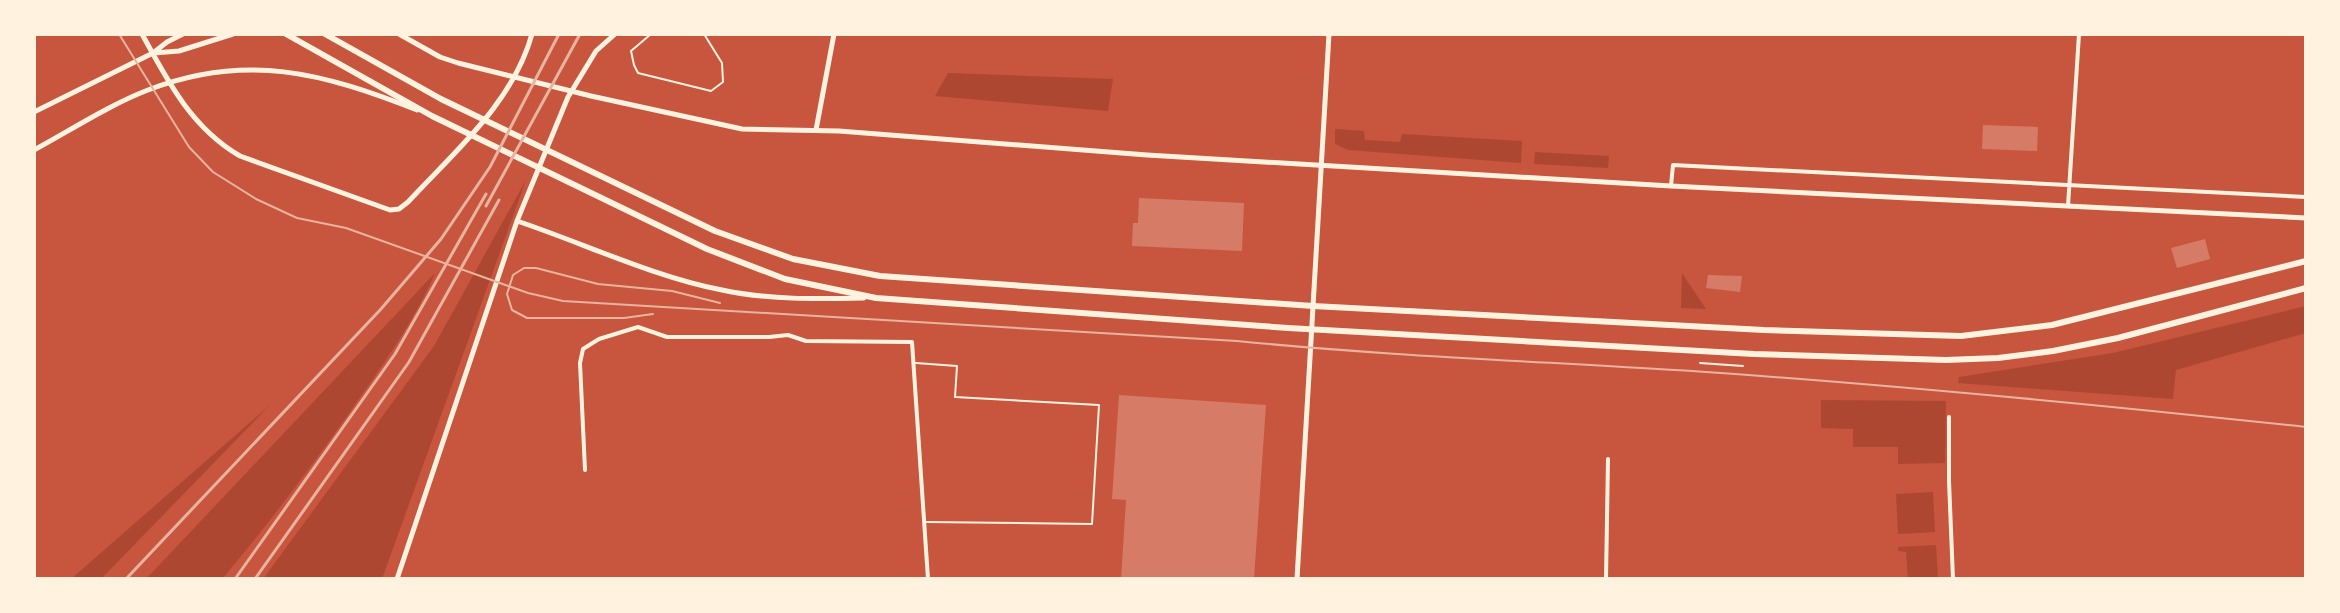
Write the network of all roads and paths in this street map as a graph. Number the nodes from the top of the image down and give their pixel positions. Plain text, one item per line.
1 (142, 34) edge
2 (183, 34) edge
3 (233, 34) edge
4 (286, 34) edge
5 (325, 34) edge
6 (399, 34) edge
7 (405, 34) edge
8 (532, 34) edge
9 (615, 34) edge
10 (651, 34) edge
11 (704, 34) edge
12 (834, 34) edge
13 (1329, 34) edge
14 (2079, 34) edge
15 (422, 48) junction
16 (153, 53) junction
17 (34, 112) edge
18 (432, 116) junction
19 (816, 130) junction
20 (34, 150) edge
21 (1321, 165) junction
22 (1671, 186) junction
23 (2069, 186) junction
24 (2306, 197) edge
25 (2068, 206) junction
26 (2306, 218) edge
27 (517, 221) junction
28 (2306, 261) edge
29 (2306, 288) edge
30 (876, 298) junction
31 (1313, 306) junction
32 (1312, 329) junction
33 (913, 363) junction
34 (1700, 363) dead end
35 (1743, 366) dead end
36 (1949, 417) dead end
37 (1608, 459) dead end
38 (585, 470) dead end
39 (925, 522) junction
40 (397, 579) edge
41 (928, 579) edge
42 (1297, 579) edge
43 (1606, 579) edge
44 (1953, 579) edge

1 - 16 main road
2 - 16 main road
3 - 16 main road
4 - 18 main road
5 - 31 main road
6 - 15 main road
7 - 15 main road
8 - 16 main road
9 - 27 main road
10 - 11 lane
12 - 19 main road
13 - 21 main road
14 - 23 street
15 - 19 main road
16 - 17 main road
18 - 20 main road
18 - 30 main road
19 - 21 main road
21 - 22 main road
21 - 31 main road
22 - 23 street
22 - 25 main road
23 - 24 street
23 - 25 street
25 - 26 main road
27 - 30 main road
27 - 40 main road
28 - 31 main road
29 - 32 main road
30 - 32 main road
31 - 32 main road
32 - 42 main road
33 - 38 street
33 - 39 street
33 - 39 lane
34 - 35 path
36 - 44 street
37 - 43 street
39 - 41 street

